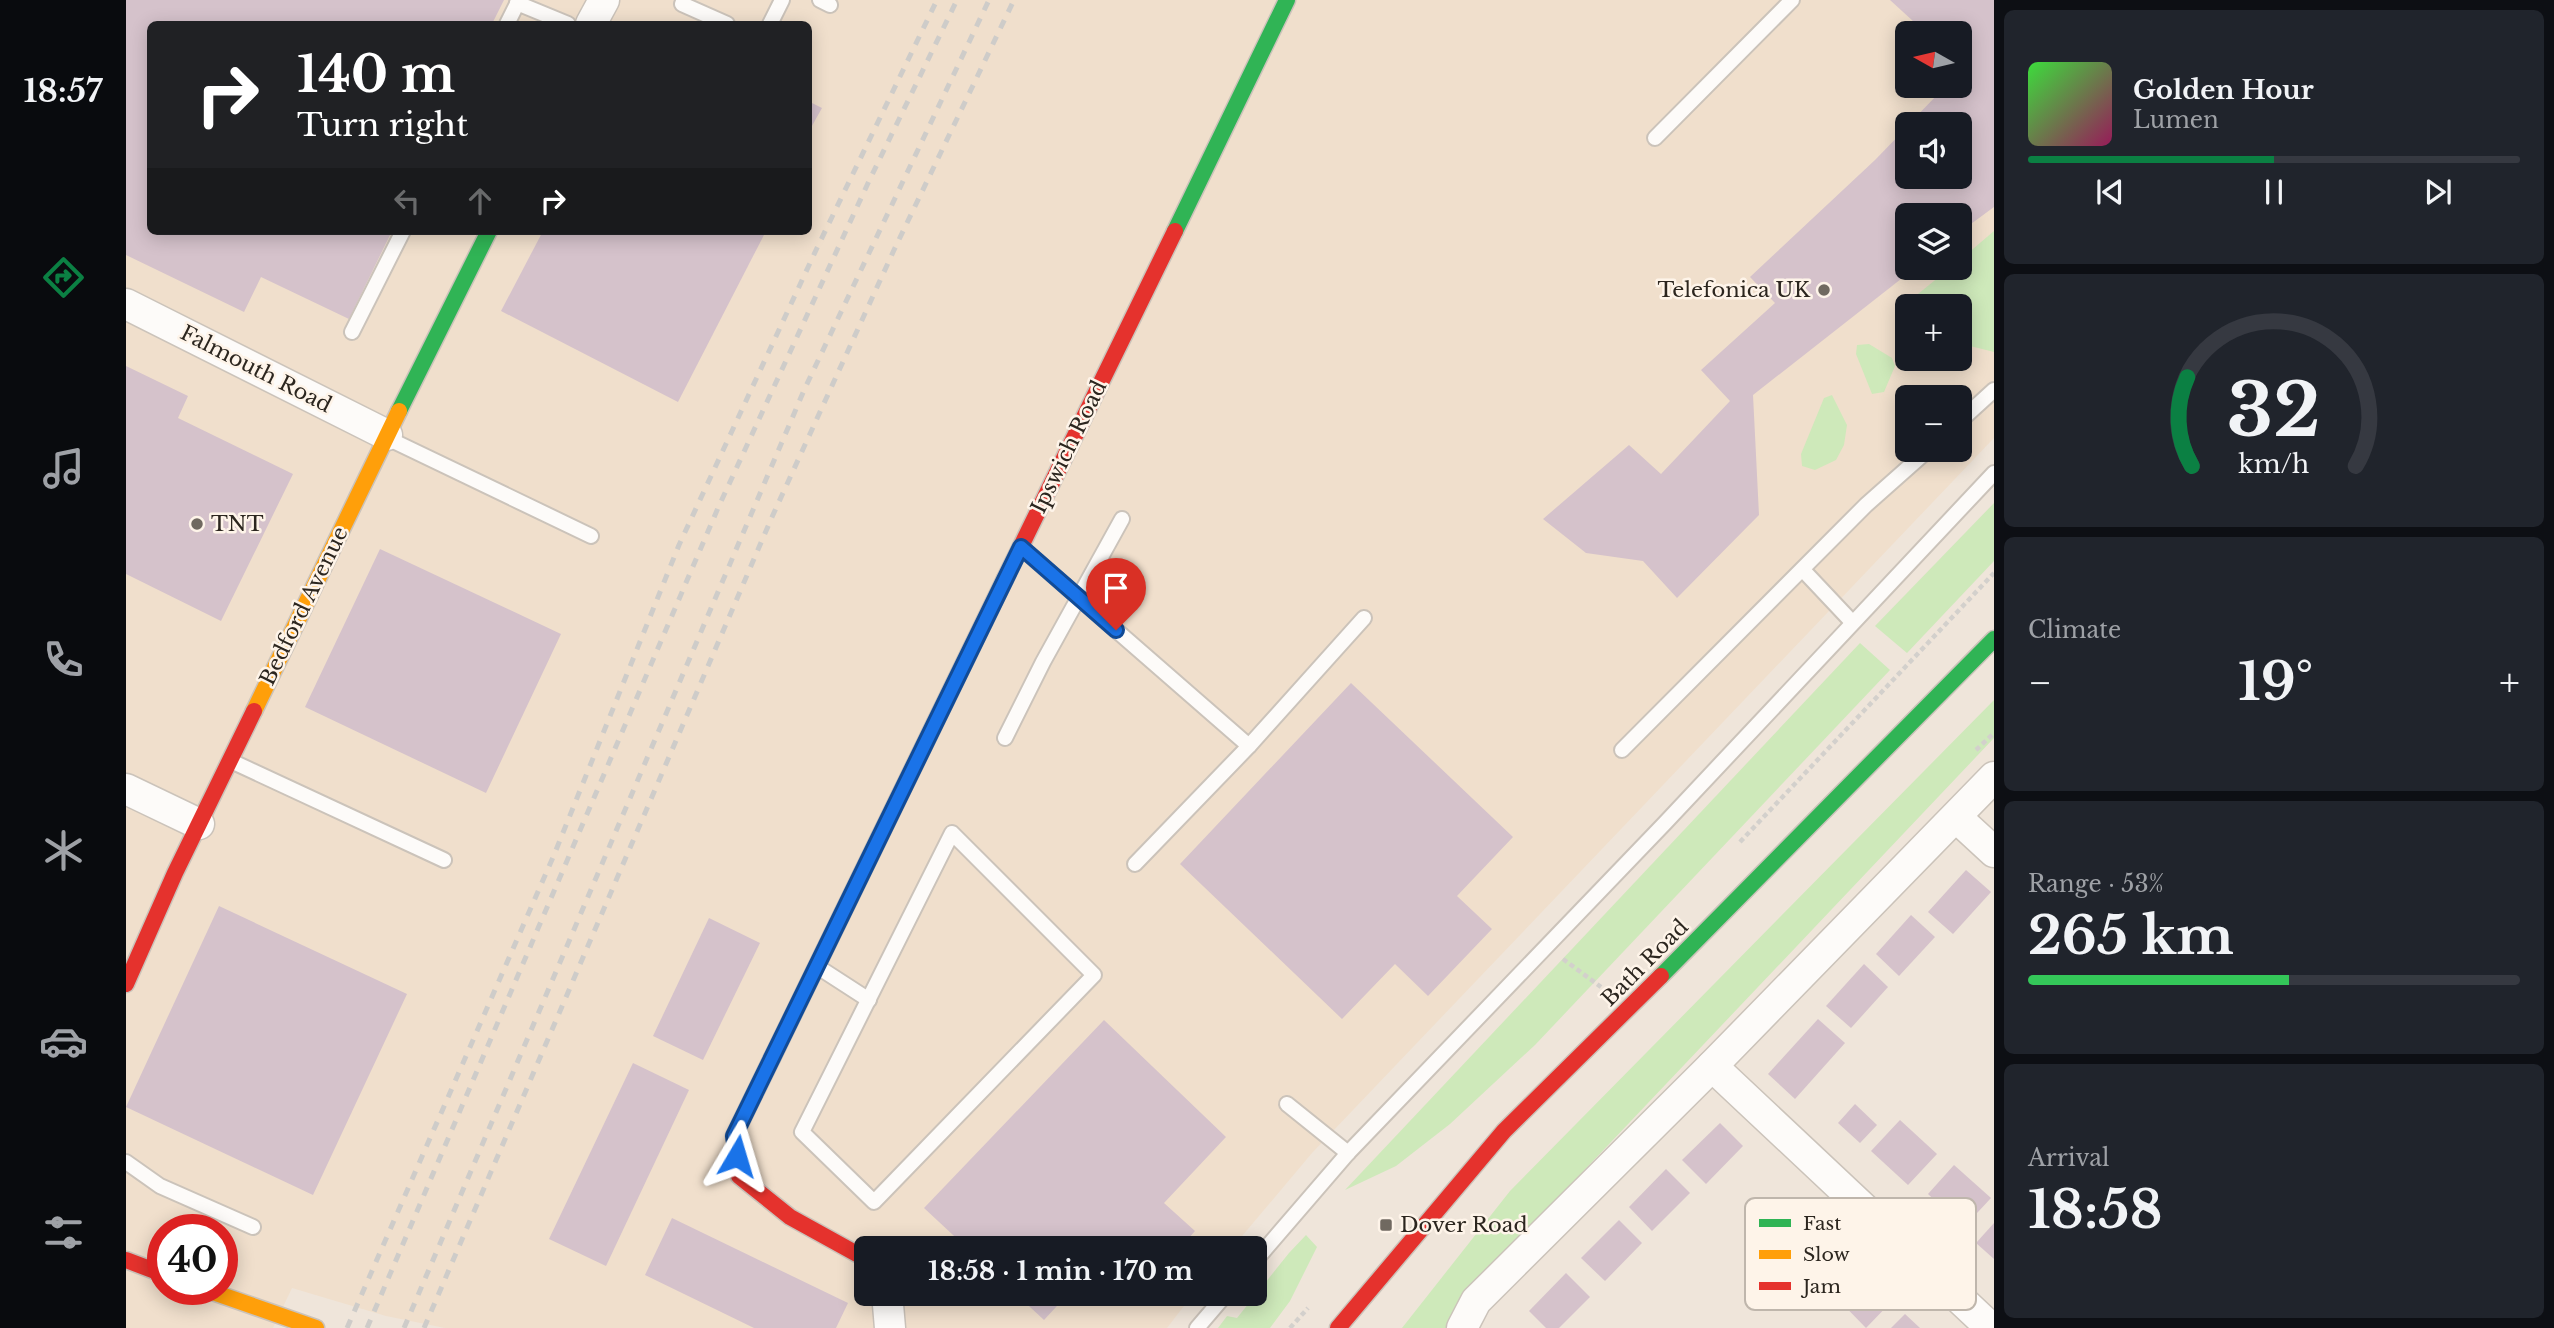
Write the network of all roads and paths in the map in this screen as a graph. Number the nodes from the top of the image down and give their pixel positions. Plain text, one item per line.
1 (604, 0) edge
2 (782, 0) edge
3 (1287, 0) edge
4 (1793, 0) edge
5 (518, 2) edge
6 (682, 4) dead end
7 (508, 21) edge
8 (561, 21) edge
9 (594, 21) edge
10 (720, 21) edge
11 (772, 21) edge
12 (1655, 138) dead end
13 (401, 235) edge
14 (487, 235) edge
15 (126, 304) edge
16 (352, 332) dead end
17 (1993, 393) edge
18 (1972, 411) edge
19 (386, 436) junction
20 (1914, 462) edge
21 (1994, 472) edge
22 (1122, 519) dead end
23 (591, 536) dead end
24 (1021, 547) junction
25 (1803, 570) junction
26 (1078, 597) junction
27 (1364, 618) dead end
28 (1852, 622) junction
29 (1994, 639) edge
30 (1005, 738) dead end
31 (1249, 747) junction
32 (1622, 750) dead end
33 (230, 760) junction
34 (1994, 777) edge
35 (126, 789) edge
36 (1956, 817) junction
37 (199, 824) junction
38 (1994, 852) edge
39 (444, 860) dead end
40 (1135, 864) dead end
41 (1547, 948) junction
42 (817, 966) junction
43 (126, 984) edge
44 (869, 1000) junction
45 (1632, 1006) junction
46 (1712, 1066) junction
47 (1287, 1104) dead end
48 (1348, 1153) junction
49 (126, 1162) edge
50 (1853, 1198) edge
51 (253, 1227) dead end
52 (1267, 1247) edge
53 (854, 1252) edge
54 (126, 1260) edge
55 (147, 1268) edge
56 (238, 1301) edge
57 (888, 1306) edge
58 (1216, 1306) edge
59 (1972, 1310) edge
60 (316, 1328) edge
61 (890, 1328) edge
62 (1197, 1328) edge
63 (1338, 1328) edge
64 (1462, 1328) edge
65 (1991, 1328) edge

1 - 9 street
2 - 11 lane
3 - 24 street, Ipswich Road
4 - 12 lane
5 - 7 lane
5 - 8 lane
6 - 10 lane
13 - 16 lane
14 - 19 street, Bedford Avenue
15 - 19 street, Falmouth Road
17 - 18 lane
19 - 23 lane
19 - 33 street, Bedford Avenue
20 - 25 lane
21 - 28 lane
22 - 26 lane
24 - 26 lane
24 - 42 street, Ipswich Road
25 - 28 lane
25 - 32 lane
26 - 30 lane
26 - 31 lane
27 - 31 lane
28 - 41 lane
29 - 45 street, Bath Road
31 - 40 lane
33 - 37 street, Bedford Avenue
33 - 39 lane
34 - 36 street
35 - 37 street
36 - 38 street
36 - 46 street
37 - 43 street, Bedford Avenue
41 - 45 path
41 - 48 lane
42 - 44 lane
42 - 53 street, Ipswich Road
44 - 44 lane
45 - 63 street, Bath Road
46 - 50 street
46 - 64 street
47 - 48 lane
48 - 52 lane
49 - 51 lane
54 - 55 street
56 - 60 street
57 - 61 street
58 - 62 lane
59 - 65 street

